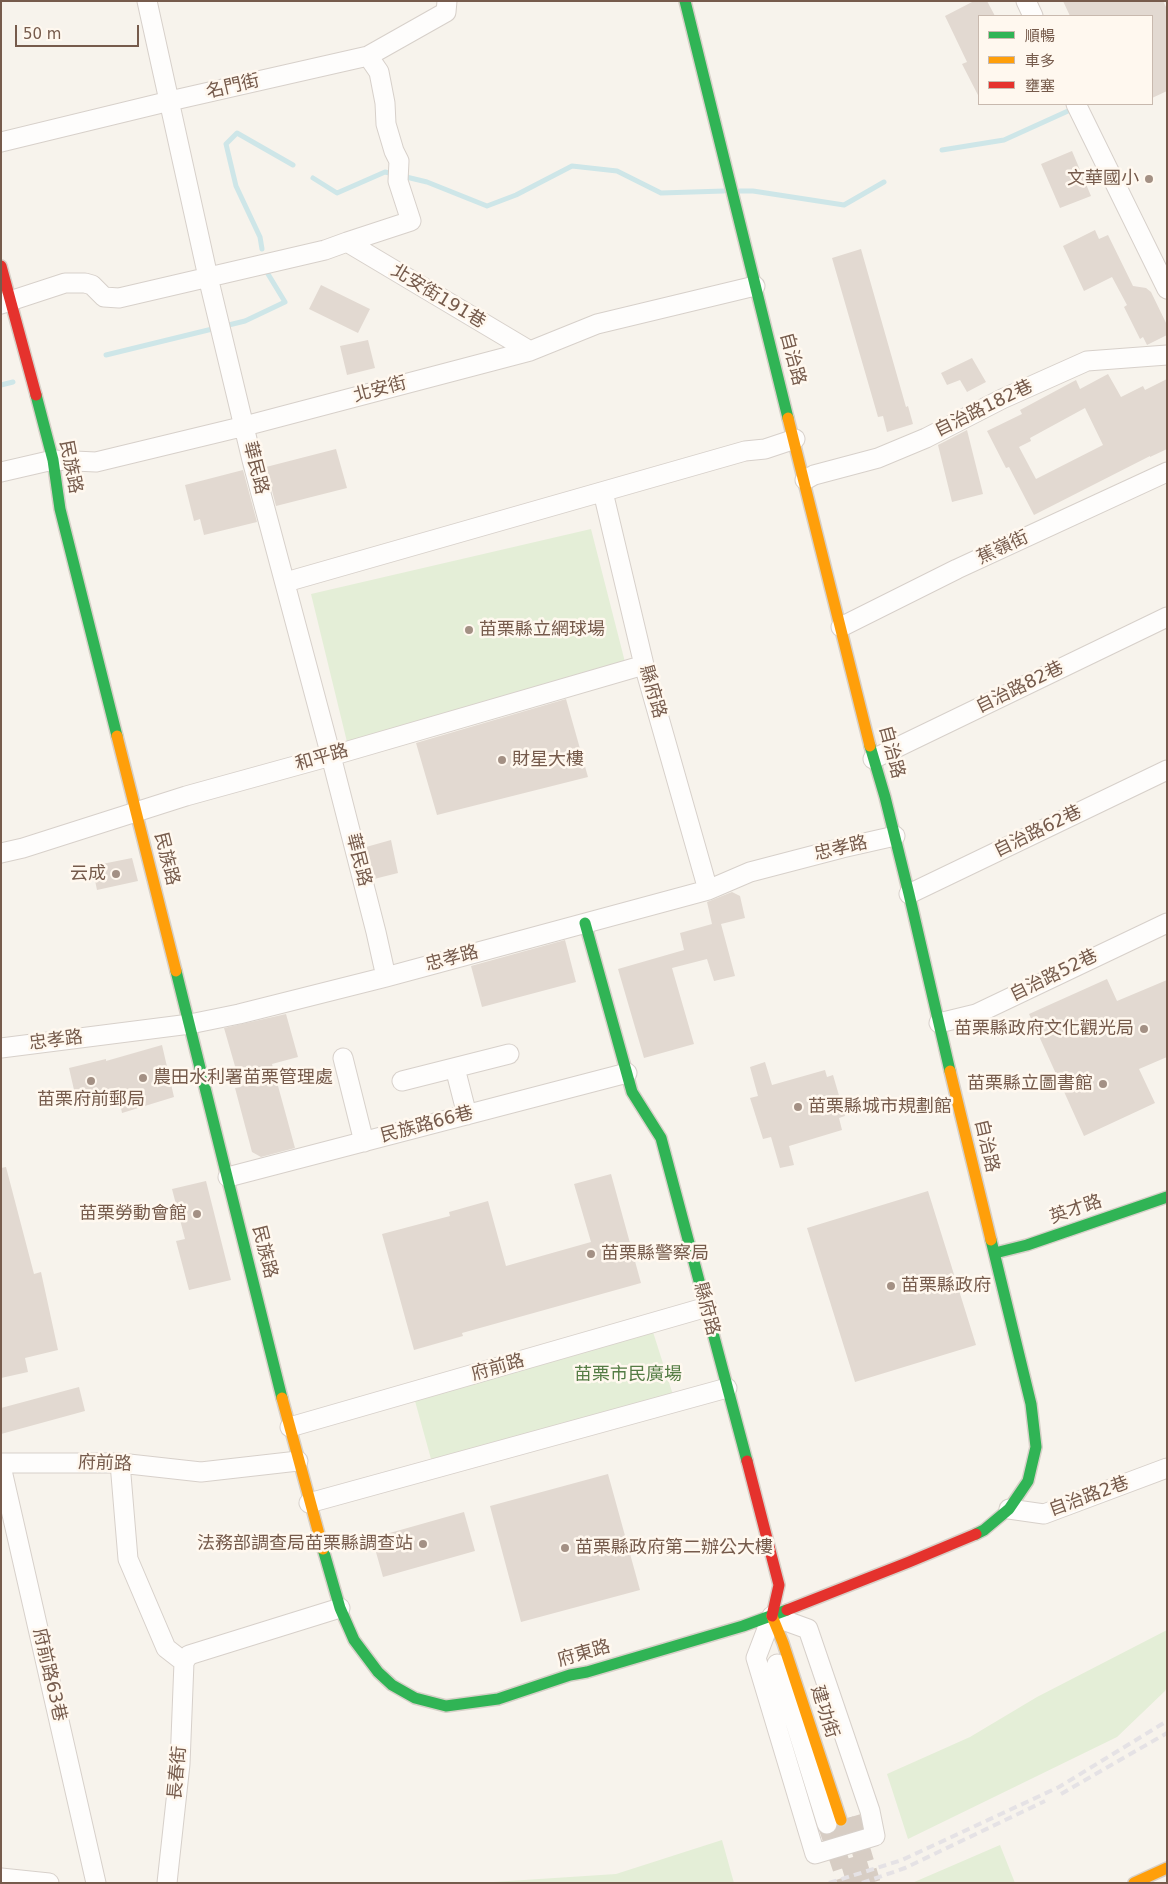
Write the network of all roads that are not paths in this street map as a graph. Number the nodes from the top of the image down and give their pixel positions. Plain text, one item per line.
1 (147, 1) edge
2 (447, 1) edge
3 (685, 1) edge
4 (1026, 1) edge
5 (1033, 15) edge
6 (368, 56) junction
7 (170, 101) junction
8 (1076, 105) edge
9 (1, 142) edge
10 (347, 242) junction
11 (1, 266) edge
12 (208, 277) junction
13 (755, 286) junction
14 (1167, 289) edge
15 (6, 303) edge
16 (530, 351) junction
17 (1167, 355) edge
18 (245, 426) junction
19 (795, 439) junction
20 (53, 460) junction
21 (1, 472) edge
22 (1167, 472) edge
23 (805, 480) junction
24 (603, 492) junction
25 (286, 582) junction
26 (1167, 617) edge
27 (841, 627) junction
28 (644, 665) junction
29 (331, 756) junction
30 (874, 759) junction
31 (1167, 770) edge
32 (135, 812) junction
33 (895, 836) junction
34 (1, 853) edge
35 (708, 890) junction
36 (909, 894) junction
37 (585, 922) junction
38 (1167, 922) edge
39 (386, 977) junction
40 (939, 1023) junction
41 (190, 1024) junction
42 (1, 1048) edge
43 (509, 1054) dead end
44 (343, 1058) dead end
45 (456, 1068) junction
46 (627, 1074) junction
47 (402, 1081) dead end
48 (467, 1115) junction
49 (364, 1142) junction
50 (228, 1178) junction
51 (1167, 1198) edge
52 (995, 1253) junction
53 (706, 1307) junction
54 (727, 1388) junction
55 (290, 1428) junction
56 (298, 1461) junction
57 (120, 1463) junction
58 (1, 1465) edge
59 (1167, 1468) edge
60 (309, 1503) junction
61 (1009, 1509) junction
62 (340, 1608) junction
63 (772, 1616) junction
64 (184, 1662) junction
65 (840, 1821) tunnel mouth
66 (1167, 1868) edge
67 (1, 1878) edge
68 (49, 1883) edge
69 (96, 1883) edge
70 (167, 1883) edge
71 (1134, 1883) edge

1 - 7 street, 華民路
2 - 6 street, 名門街
3 - 13 street, 自治路
4 - 5 street
6 - 7 street, 名門街
6 - 10 street
7 - 9 street, 名門街
7 - 12 street, 華民路
8 - 14 street
10 - 12 street
10 - 16 street, 北安街191巷
11 - 15 street, 民族路
12 - 15 street
12 - 18 street, 華民路
13 - 16 street, 北安街
13 - 19 street, 自治路
15 - 20 street, 民族路
16 - 18 street, 北安街
17 - 23 street, 自治路182巷
18 - 20 street, 北安街
18 - 25 street, 華民路
19 - 23 street, 自治路
19 - 24 street
20 - 21 street, 北安街
20 - 32 street, 民族路
22 - 27 street, 蕉嶺街
23 - 27 street, 自治路
24 - 25 street
24 - 28 street, 縣府路
25 - 29 street, 華民路
26 - 30 street, 自治路82巷
27 - 30 street, 自治路
28 - 29 street, 和平路
28 - 35 street, 縣府路
29 - 32 street, 和平路
29 - 39 street, 華民路
30 - 33 street, 自治路
31 - 36 street, 自治路62巷
32 - 34 street, 和平路
32 - 41 street, 民族路
33 - 35 street, 忠孝路
33 - 36 street, 自治路
35 - 37 street, 忠孝路
36 - 40 street, 自治路
37 - 39 street, 忠孝路
37 - 46 street, 縣府路
38 - 40 street, 自治路52巷
39 - 41 street, 忠孝路
40 - 52 street, 自治路
41 - 42 street, 忠孝路
41 - 50 street, 民族路
43 - 45 street
44 - 49 street
45 - 47 street
45 - 48 street
46 - 48 street, 民族路66巷
46 - 53 street, 縣府路
48 - 49 street, 民族路66巷
49 - 50 street, 民族路66巷
50 - 55 street, 民族路
51 - 52 street, 英才路
52 - 61 street, 自治路
53 - 54 street, 縣府路
53 - 55 street, 府前路
54 - 60 street
54 - 63 street, 縣府路
55 - 56 street, 民族路
56 - 57 street, 府前路
56 - 60 street, 府東路
57 - 58 street, 府前路
57 - 64 street
58 - 69 street, 府前路63巷
59 - 61 street, 自治路2巷
60 - 62 street, 府東路
61 - 63 street, 府東路
62 - 63 street, 府東路
62 - 64 street
63 - 63 street
63 - 65 street
64 - 70 street, 長春街
66 - 71 street
67 - 68 street

